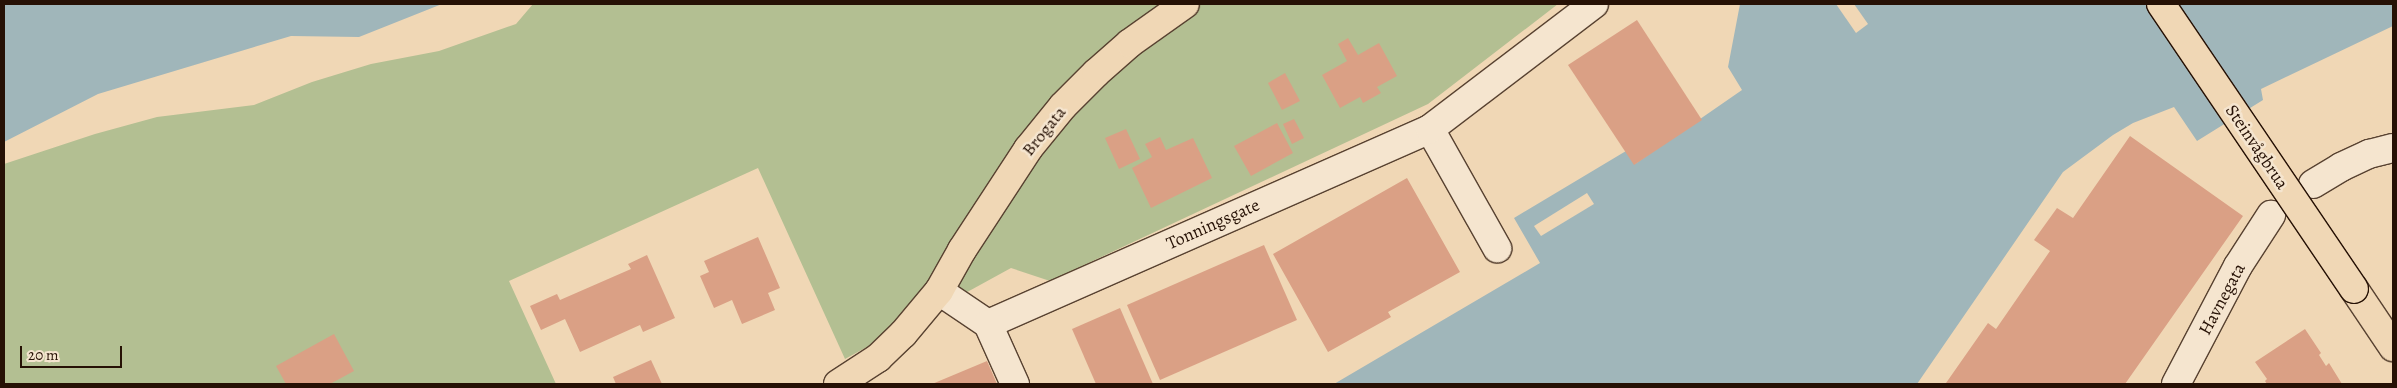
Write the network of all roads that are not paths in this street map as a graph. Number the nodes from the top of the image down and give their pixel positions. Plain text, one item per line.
1 (1185, 4) edge
2 (1594, 4) edge
3 (2161, 4) edge
4 (1430, 129) junction
5 (2393, 148) edge
6 (2313, 184) dead end
7 (2271, 215) dead end
8 (1497, 248) dead end
9 (939, 291) junction
10 (988, 324) junction
11 (2393, 347) edge
12 (838, 384) edge
13 (1015, 384) edge
14 (2176, 384) edge

1 - 9 main road, Brogata
2 - 4 street, Tonningsgate
3 - 11 main road, Steinvågbrua, bridge
4 - 8 street
4 - 10 street, Tonningsgate
5 - 6 street
7 - 14 street, Havnegata
9 - 10 street
9 - 12 main road
10 - 13 street

